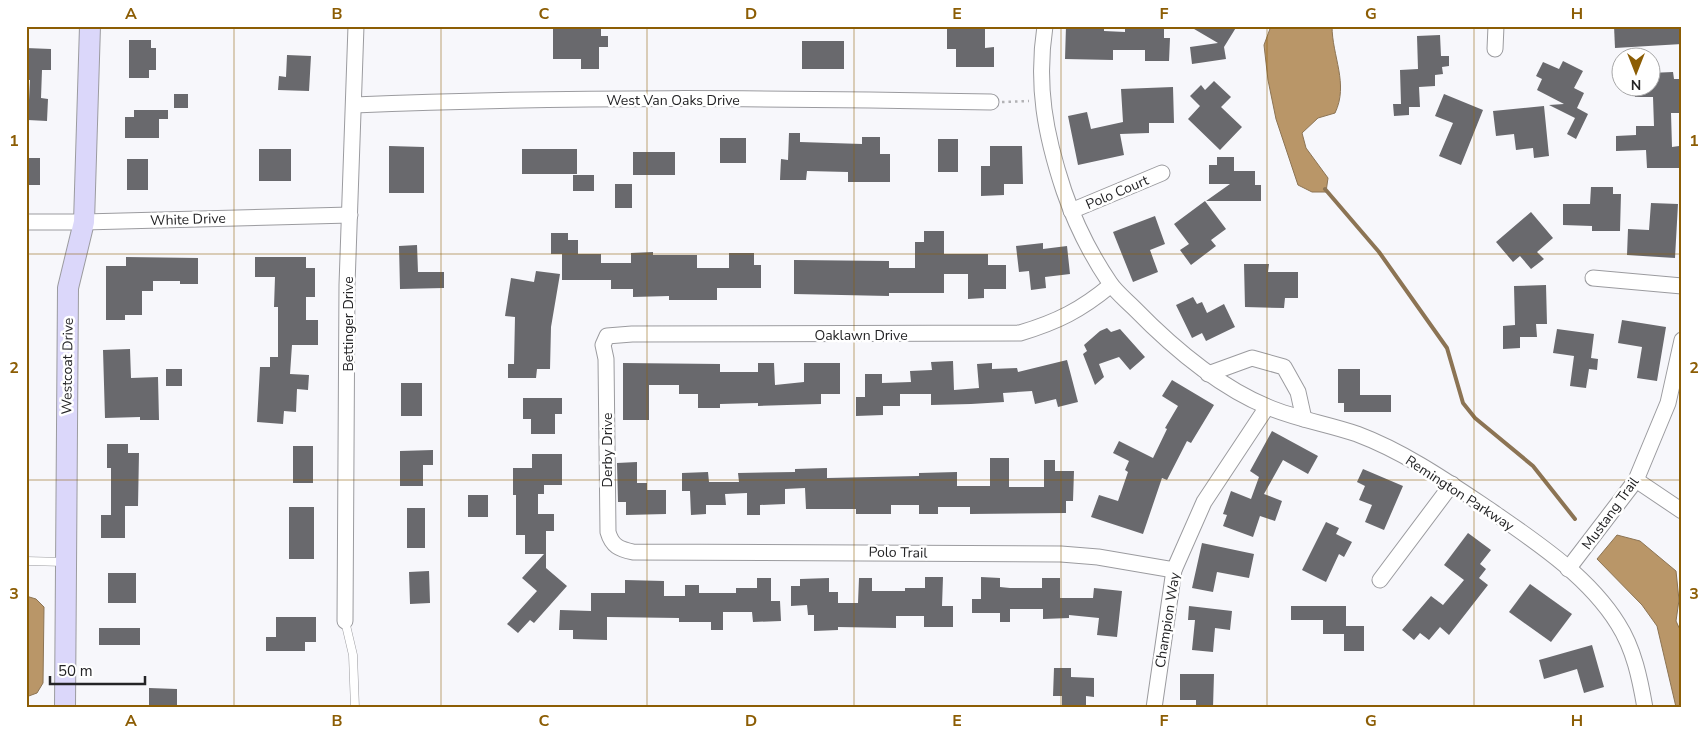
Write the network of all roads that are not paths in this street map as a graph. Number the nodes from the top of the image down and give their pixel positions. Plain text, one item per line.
1 (90, 26) edge
2 (356, 26) edge
3 (1045, 26) edge
4 (1496, 26) edge
5 (1495, 49) dead end
6 (991, 102) road end
7 (354, 105) junction
8 (1162, 173) dead end
9 (1071, 211) junction
10 (350, 215) junction
11 (26, 222) edge
12 (84, 222) junction
13 (1593, 278) dead end
14 (1111, 285) junction
15 (1682, 286) edge
16 (1682, 340) edge
17 (603, 345) joint
18 (1208, 374) junction
19 (1267, 407) junction
20 (1304, 419) junction
21 (1636, 480) junction
22 (1452, 484) junction
23 (1682, 510) edge
24 (620, 549) joint
25 (26, 562) edge
26 (65, 562) junction
27 (1568, 569) junction
28 (1174, 570) junction
29 (1380, 580) dead end
30 (345, 621) joint
31 (65, 708) edge
32 (355, 708) edge
33 (1154, 708) edge
34 (1645, 708) edge

1 - 12 street, Westcoat Drive
2 - 7 street, Bettinger Drive
3 - 9 street, Remington Parkway
4 - 5 street
6 - 7 street, West Van Oaks Drive
7 - 10 street, Bettinger Drive
8 - 9 street, Polo Court
9 - 14 street, Remington Parkway
10 - 12 street, White Drive
10 - 30 street, Bettinger Drive
11 - 12 street, White Drive
12 - 26 street, Westcoat Drive
13 - 15 street
14 - 17 street, Oaklawn Drive
14 - 18 street, Remington Parkway
16 - 21 street, Mustang Trail
17 - 24 street, Derby Drive
18 - 19 street, Remington Parkway
18 - 20 street
19 - 20 street, Remington Parkway
19 - 28 street, Champion Way
20 - 22 street, Remington Parkway
21 - 23 street
21 - 27 street, Mustang Trail
22 - 27 street, Remington Parkway
22 - 29 street
24 - 28 street, Polo Trail
25 - 26 lane
26 - 31 street, Westcoat Drive
27 - 34 street, Remington Parkway
28 - 33 street, Champion Way
30 - 32 lane

